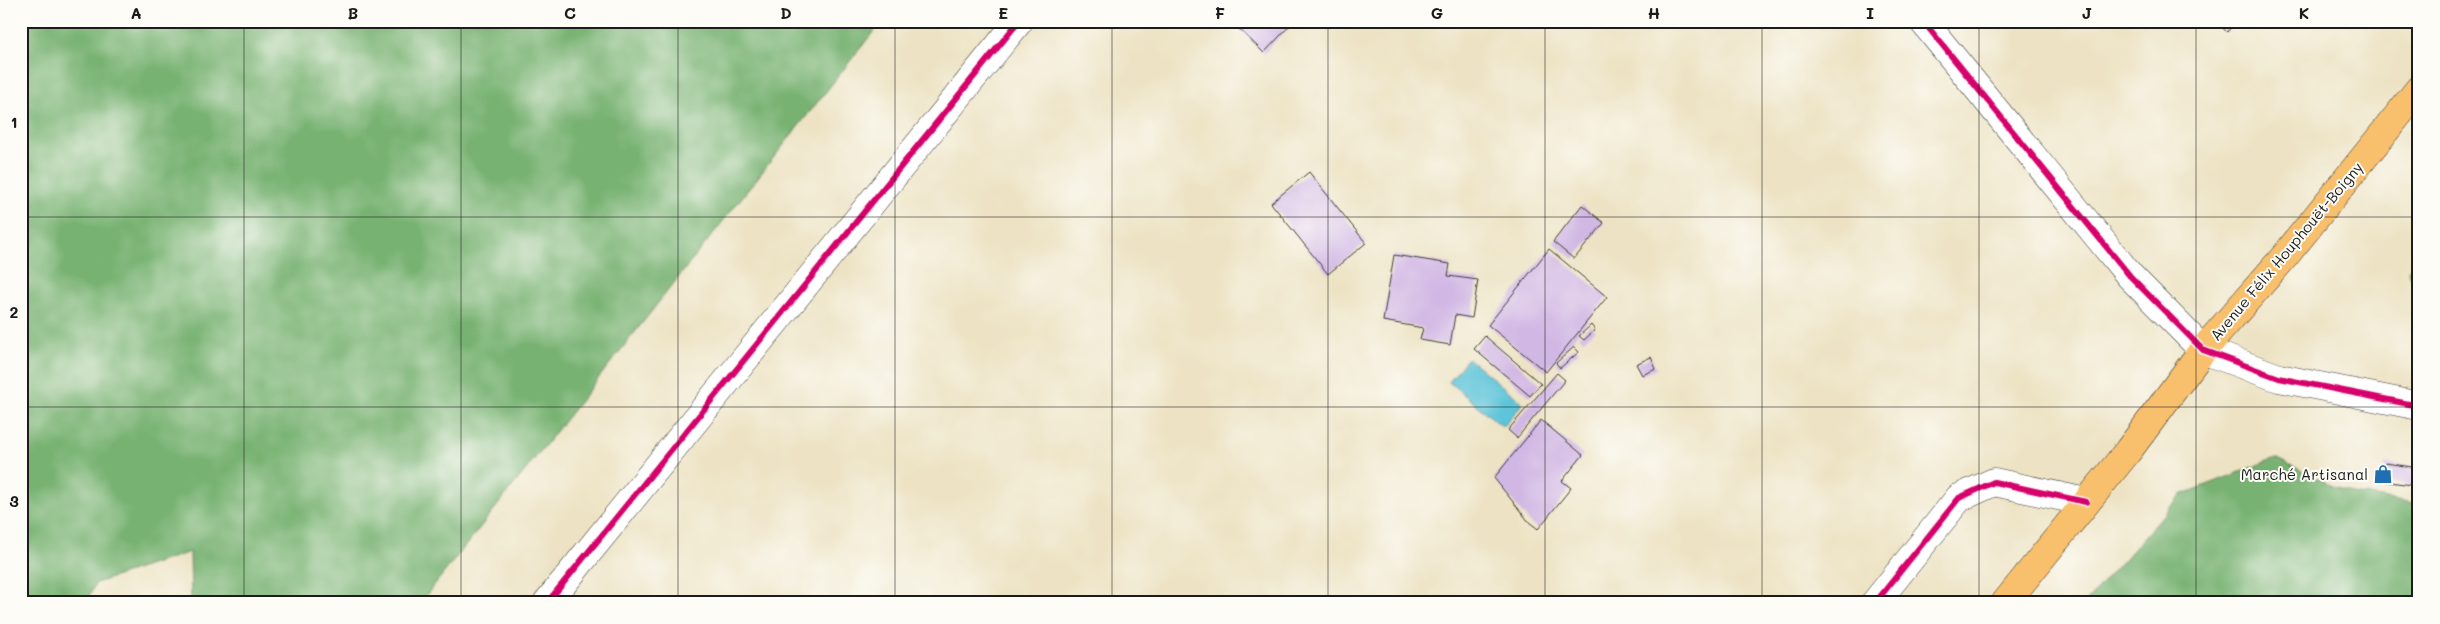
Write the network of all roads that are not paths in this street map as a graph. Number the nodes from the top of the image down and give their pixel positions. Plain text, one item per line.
1 (1019, 21) edge
2 (1923, 21) edge
3 (2419, 89) edge
4 (2203, 350) junction
5 (2419, 406) edge
6 (2086, 502) junction
7 (547, 603) edge
8 (1874, 603) edge
9 (2005, 603) edge

1 - 7 street
2 - 4 street
3 - 4 highway, Avenue Félix Houphouët-Boigny
4 - 5 street
4 - 6 highway, Avenue Félix Houphouët-Boigny
6 - 8 street
6 - 9 highway, Avenue Félix Houphouët-Boigny

